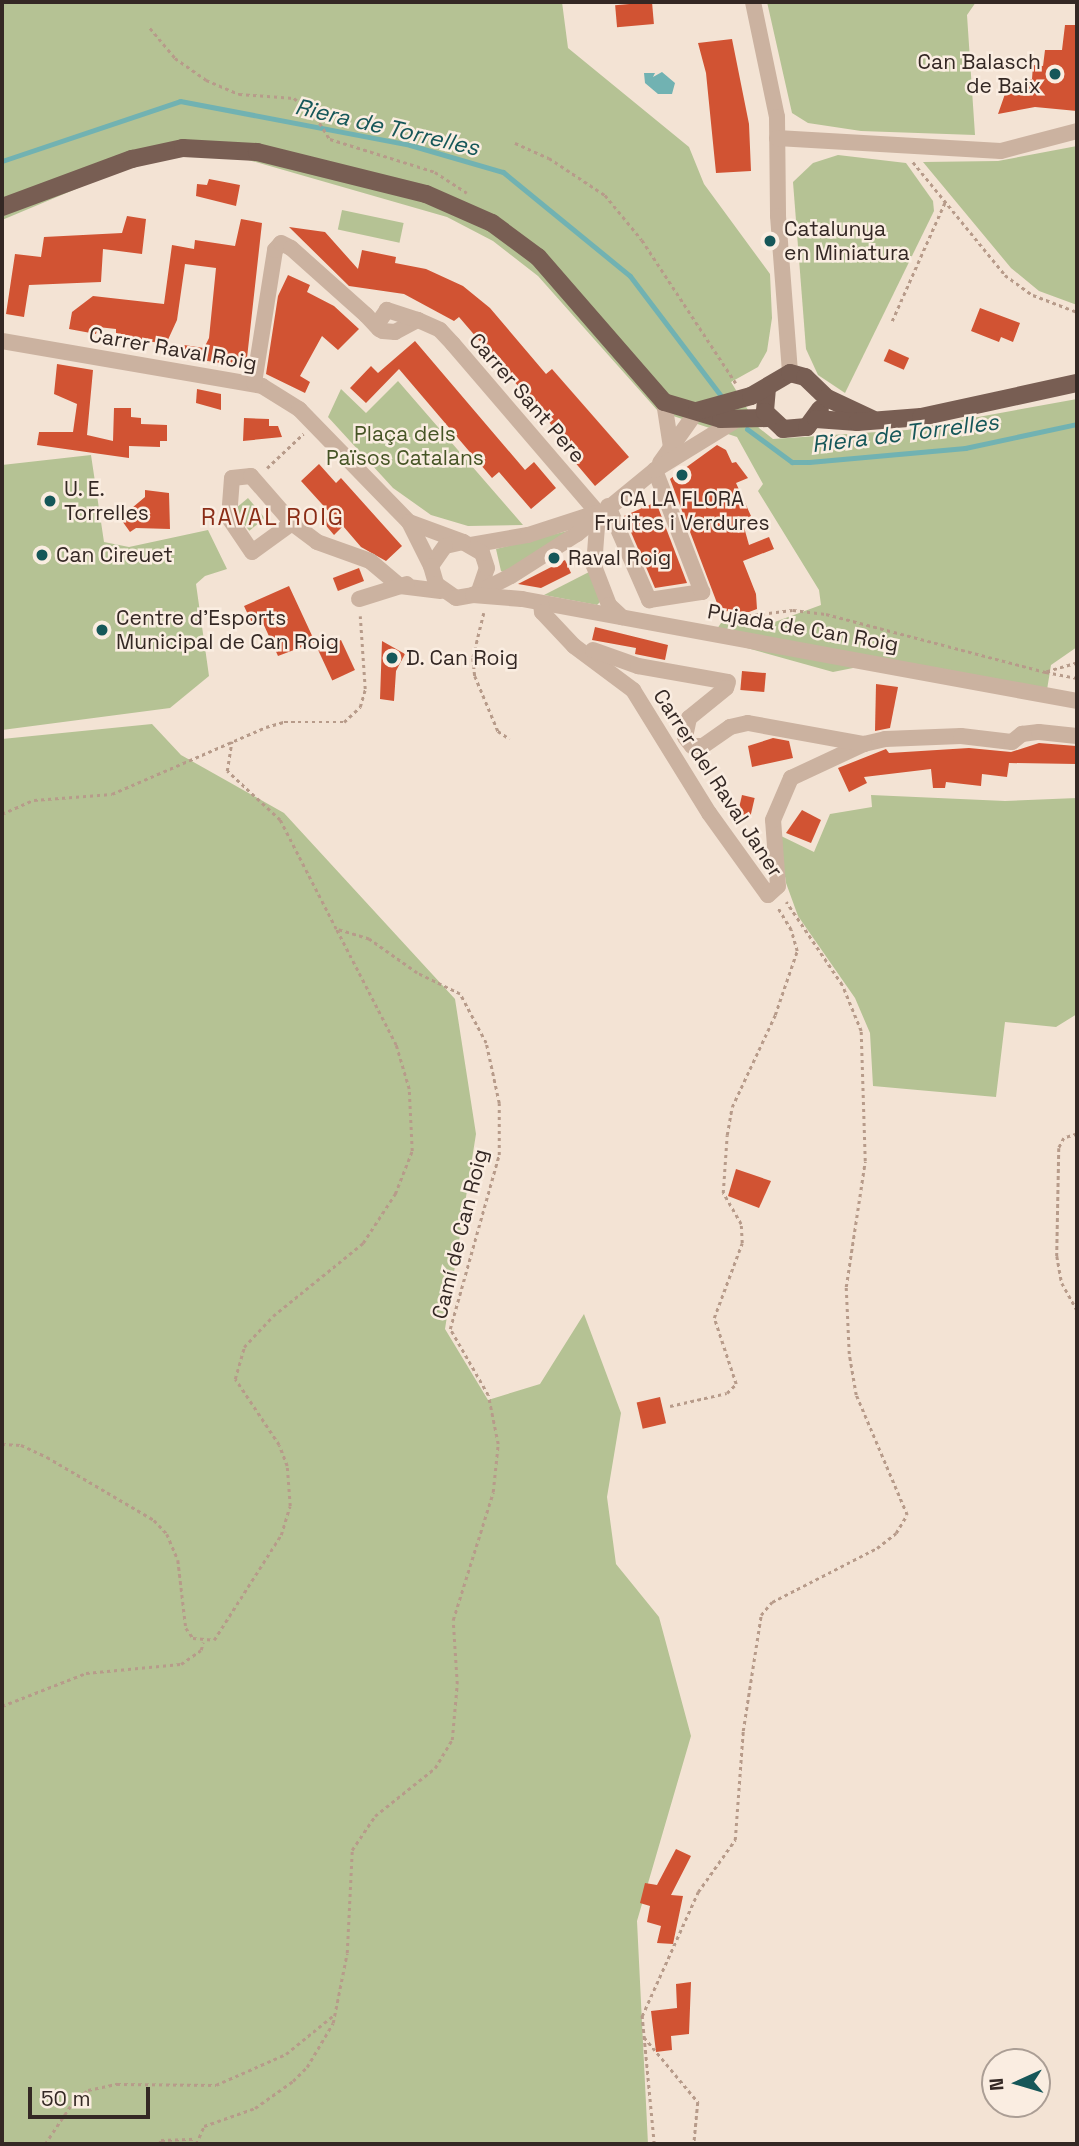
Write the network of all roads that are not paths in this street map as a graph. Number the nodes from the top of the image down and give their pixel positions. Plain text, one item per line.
1 (754, 2) edge
2 (1077, 131) edge
3 (777, 138) junction
4 (2, 207) edge
5 (2, 341) edge
6 (790, 373) junction
7 (254, 383) junction
8 (1077, 383) edge
9 (768, 388) junction
10 (819, 392) junction
11 (664, 402) junction
12 (696, 411) junction
13 (768, 418) junction
14 (738, 419) junction
15 (816, 419) junction
16 (875, 420) junction
17 (671, 447) junction
18 (655, 470) junction
19 (603, 509) junction
20 (409, 522) junction
21 (292, 523) junction
22 (467, 543) junction
23 (431, 567) junction
24 (487, 568) junction
25 (502, 581) junction
26 (400, 586) junction
27 (441, 591) junction
28 (480, 594) junction
29 (363, 598) road end
30 (522, 599) junction
31 (544, 603) junction
32 (623, 617) junction
33 (1077, 701) edge
34 (1077, 736) edge
35 (864, 744) junction

1 - 3 street
2 - 3 street
3 - 6 street
4 - 11 main road
5 - 7 street, Carrer Raval Roig
6 - 9 main road
6 - 10 main road
7 - 19 street, Carrer Sant Pere
7 - 20 street, Carrer Raval Roig
8 - 16 main road
9 - 12 main road
9 - 13 main road
10 - 15 main road
10 - 16 main road
11 - 12 main road
11 - 17 street
12 - 14 main road
12 - 17 street
13 - 14 main road
13 - 15 main road
14 - 18 street
15 - 16 main road
17 - 18 street
18 - 19 street
18 - 19 street, Carrer Sant Pere
19 - 22 street
19 - 25 street
19 - 32 street
20 - 22 street, Carrer Raval Roig
20 - 23 street, Carrer Raval Roig
21 - 21 street
21 - 26 street
22 - 23 street
22 - 24 street
23 - 26 street
23 - 27 street
24 - 25 street
24 - 28 street
25 - 28 street
25 - 30 street
26 - 27 street
26 - 29 street
27 - 28 street
28 - 30 street, Pujada de Can Roig
30 - 31 street, Pujada de Can Roig
31 - 32 street, Pujada de Can Roig
31 - 35 street
31 - 35 street, Carrer del Raval Janer
32 - 33 street, Pujada de Can Roig
34 - 35 street, Carrer del Raval Janer

